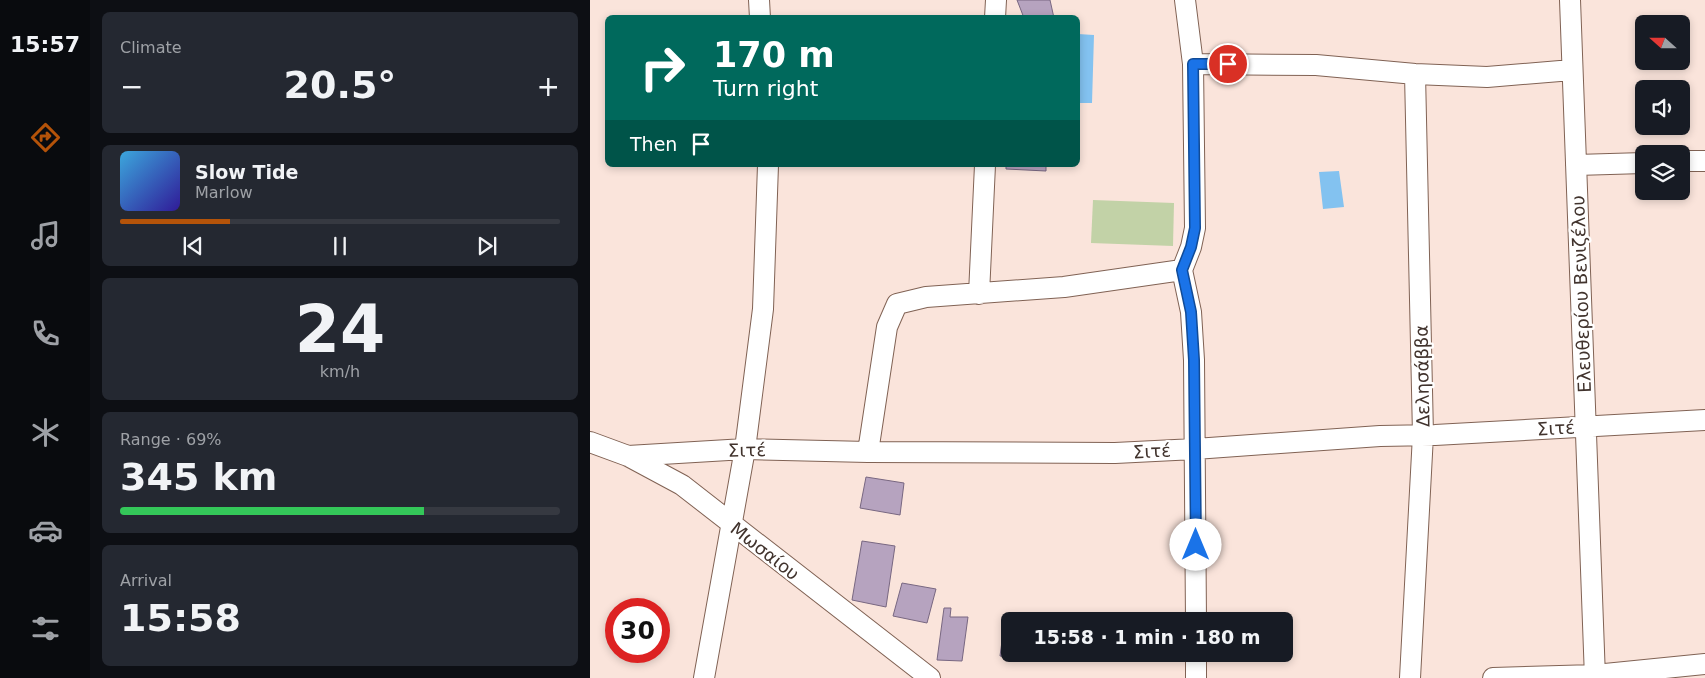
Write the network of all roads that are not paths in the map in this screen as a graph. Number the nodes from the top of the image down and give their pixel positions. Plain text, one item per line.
1 (759, 0) edge
2 (996, 0) edge
3 (1185, 0) edge
4 (1570, 0) edge
5 (760, 15) edge
6 (995, 15) edge
7 (1193, 64) junction
8 (1572, 70) junction
9 (1415, 74) junction
10 (1705, 160) edge
11 (1690, 161) edge
12 (1635, 163) edge
13 (1576, 166) junction
14 (768, 167) edge
15 (985, 167) edge
16 (1182, 270) junction
17 (979, 294) junction
18 (1705, 420) edge
19 (1586, 427) junction
20 (1423, 435) junction
21 (590, 442) edge
22 (745, 448) junction
23 (1195, 449) junction
24 (868, 452) junction
25 (628, 456) junction
26 (731, 524) junction
27 (1196, 612) edge
28 (1196, 662) edge
29 (1705, 664) edge
30 (1595, 676) edge
31 (704, 678) edge
32 (930, 678) edge
33 (1196, 678) edge
34 (1410, 678) edge
35 (1493, 678) edge

1 - 5 street
2 - 6 street
3 - 7 street
4 - 8 street, Ελευθερίου Βενιζέλου
7 - 9 street
7 - 16 street
8 - 9 street
8 - 13 street, Ελευθερίου Βενιζέλου
9 - 20 street, Δελησάββα
10 - 11 street
12 - 13 street
13 - 19 street, Ελευθερίου Βενιζέλου
14 - 22 street
15 - 17 street
16 - 17 street
16 - 23 street
17 - 24 street
18 - 19 street, Σιτέ
19 - 20 street, Σιτέ
19 - 30 street, Ελευθερίου Βενιζέλου
20 - 23 street, Σιτέ
20 - 34 street, Δελησάββα
21 - 25 street, Μωσαίου
22 - 24 street, Σιτέ
22 - 25 street, Σιτέ
22 - 26 street
23 - 24 street, Σιτέ
23 - 27 street
25 - 26 street, Μωσαίου
26 - 31 street
26 - 32 street, Μωσαίου
28 - 33 street
29 - 30 street
30 - 35 street

